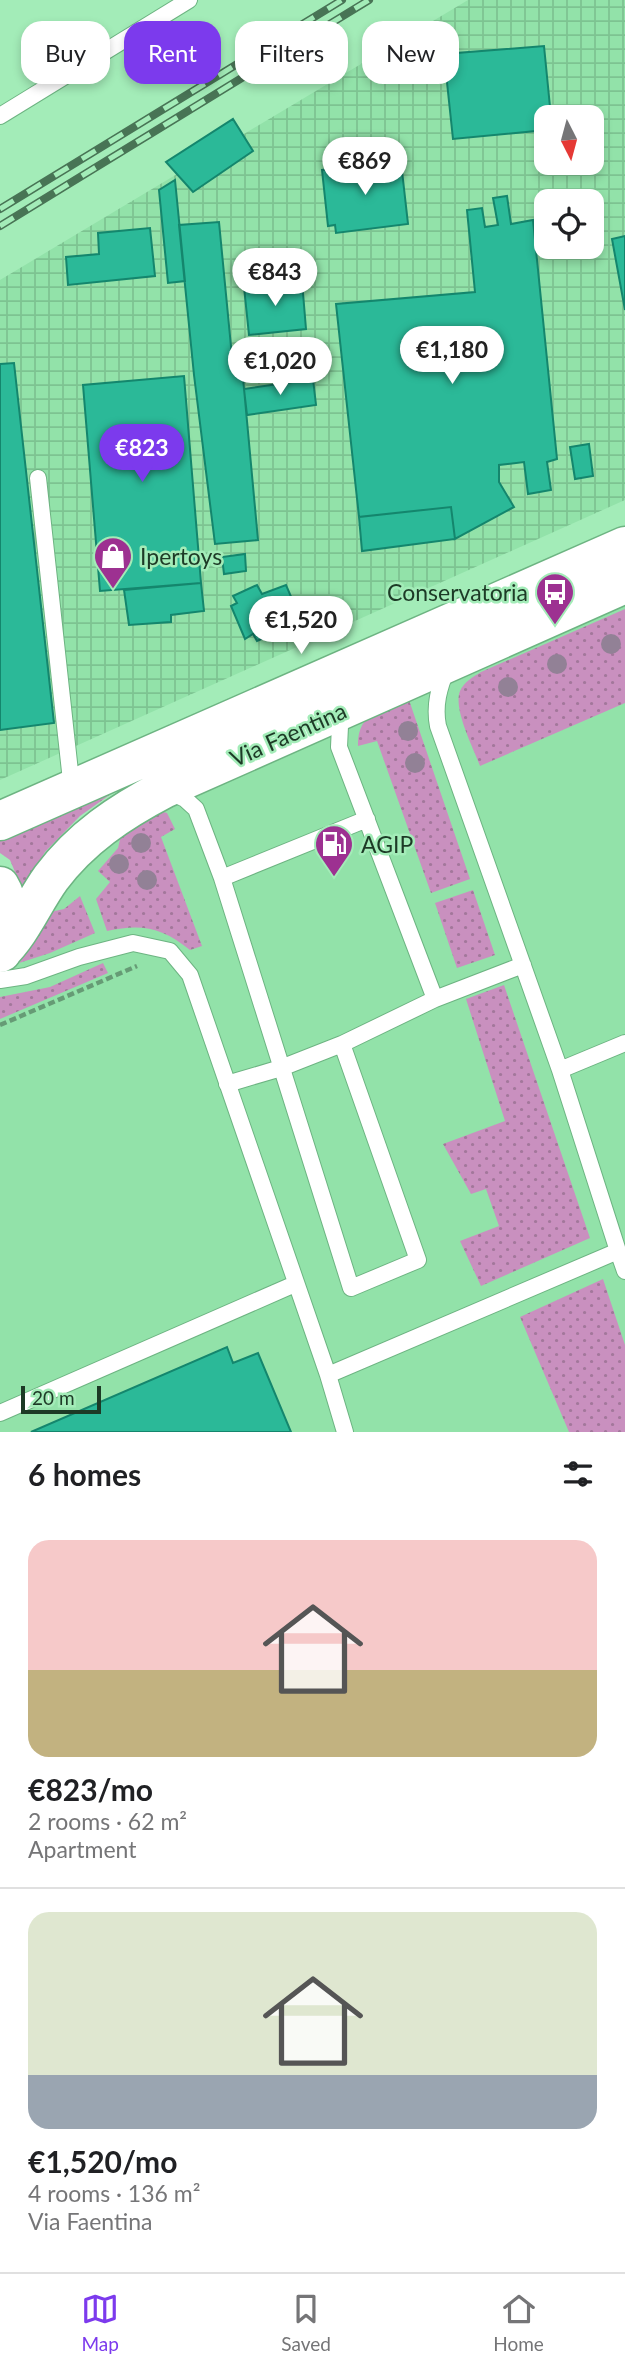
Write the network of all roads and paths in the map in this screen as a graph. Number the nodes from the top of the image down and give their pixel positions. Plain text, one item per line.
1 (189, 0) edge
2 (0, 116) edge
3 (38, 478) dead end
4 (625, 546) edge
5 (625, 584) edge
6 (449, 663) junction
7 (347, 708) junction
8 (164, 789) junction
9 (72, 790) junction
10 (367, 819) junction
11 (0, 821) edge
12 (222, 878) junction
13 (2, 890) edge
14 (1, 962) edge
15 (141, 965) dead end
16 (523, 965) junction
17 (435, 999) junction
18 (0, 1025) edge
19 (625, 1043) edge
20 (342, 1044) junction
21 (281, 1068) junction
22 (560, 1070) junction
23 (227, 1084) junction
24 (618, 1251) junction
25 (625, 1271) edge
26 (295, 1284) junction
27 (328, 1376) junction
28 (0, 1413) edge
29 (345, 1432) edge

1 - 2 lane
3 - 9 lane
4 - 9 main road, Via Faentina
5 - 6 main road, Via Faentina
6 - 7 main road, Via Faentina
6 - 16 lane
7 - 8 main road, Via Faentina
7 - 10 lane
8 - 12 lane
8 - 14 main road, Via Faentina
9 - 11 main road, Via Faentina
10 - 12 lane
10 - 17 lane
12 - 21 lane
13 - 14 main road
14 - 23 lane
15 - 18 path
16 - 17 lane
16 - 22 lane
17 - 20 lane
19 - 22 lane
20 - 21 lane
20 - 21 lane
21 - 23 lane
22 - 24 lane
23 - 26 lane
24 - 25 lane
24 - 27 lane
26 - 27 lane
26 - 28 lane
27 - 29 lane

